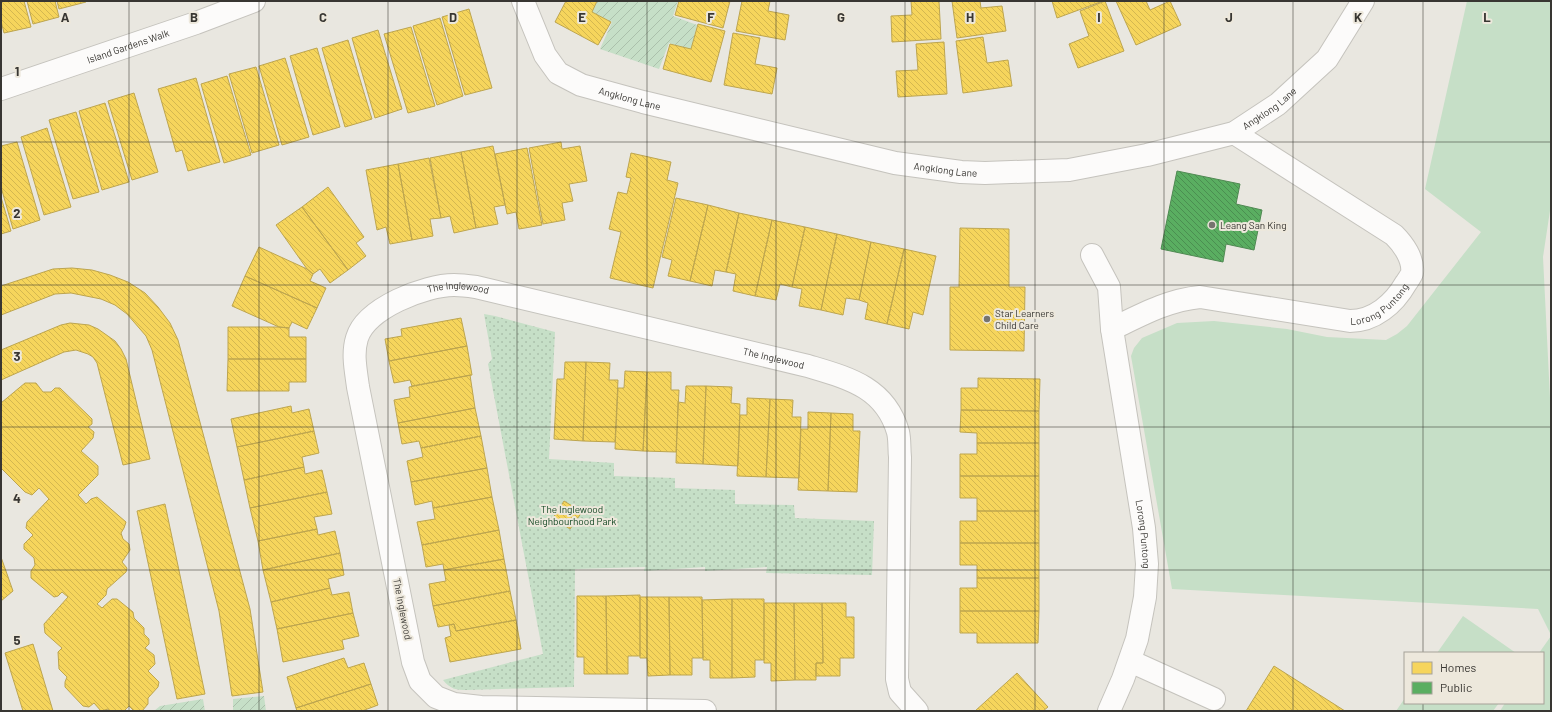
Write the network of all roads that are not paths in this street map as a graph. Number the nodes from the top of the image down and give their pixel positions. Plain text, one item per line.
1 (254, 1) edge
2 (523, 1) edge
3 (1363, 1) edge
4 (1, 89) edge
5 (1234, 133) junction
6 (1092, 255) dead end
7 (1112, 329) junction
8 (1130, 661) junction
9 (1214, 699) dead end
10 (705, 711) edge
11 (916, 711) edge
12 (1108, 711) edge

1 - 4 street, Island Gardens Walk
2 - 5 street, Angklong Lane
3 - 5 street, Angklong Lane
5 - 7 street, Lorong Puntong
6 - 7 street, Lorong Puntong
7 - 8 street, Lorong Puntong
8 - 9 street
8 - 12 street, Lorong Puntong
10 - 11 street, The Inglewood

